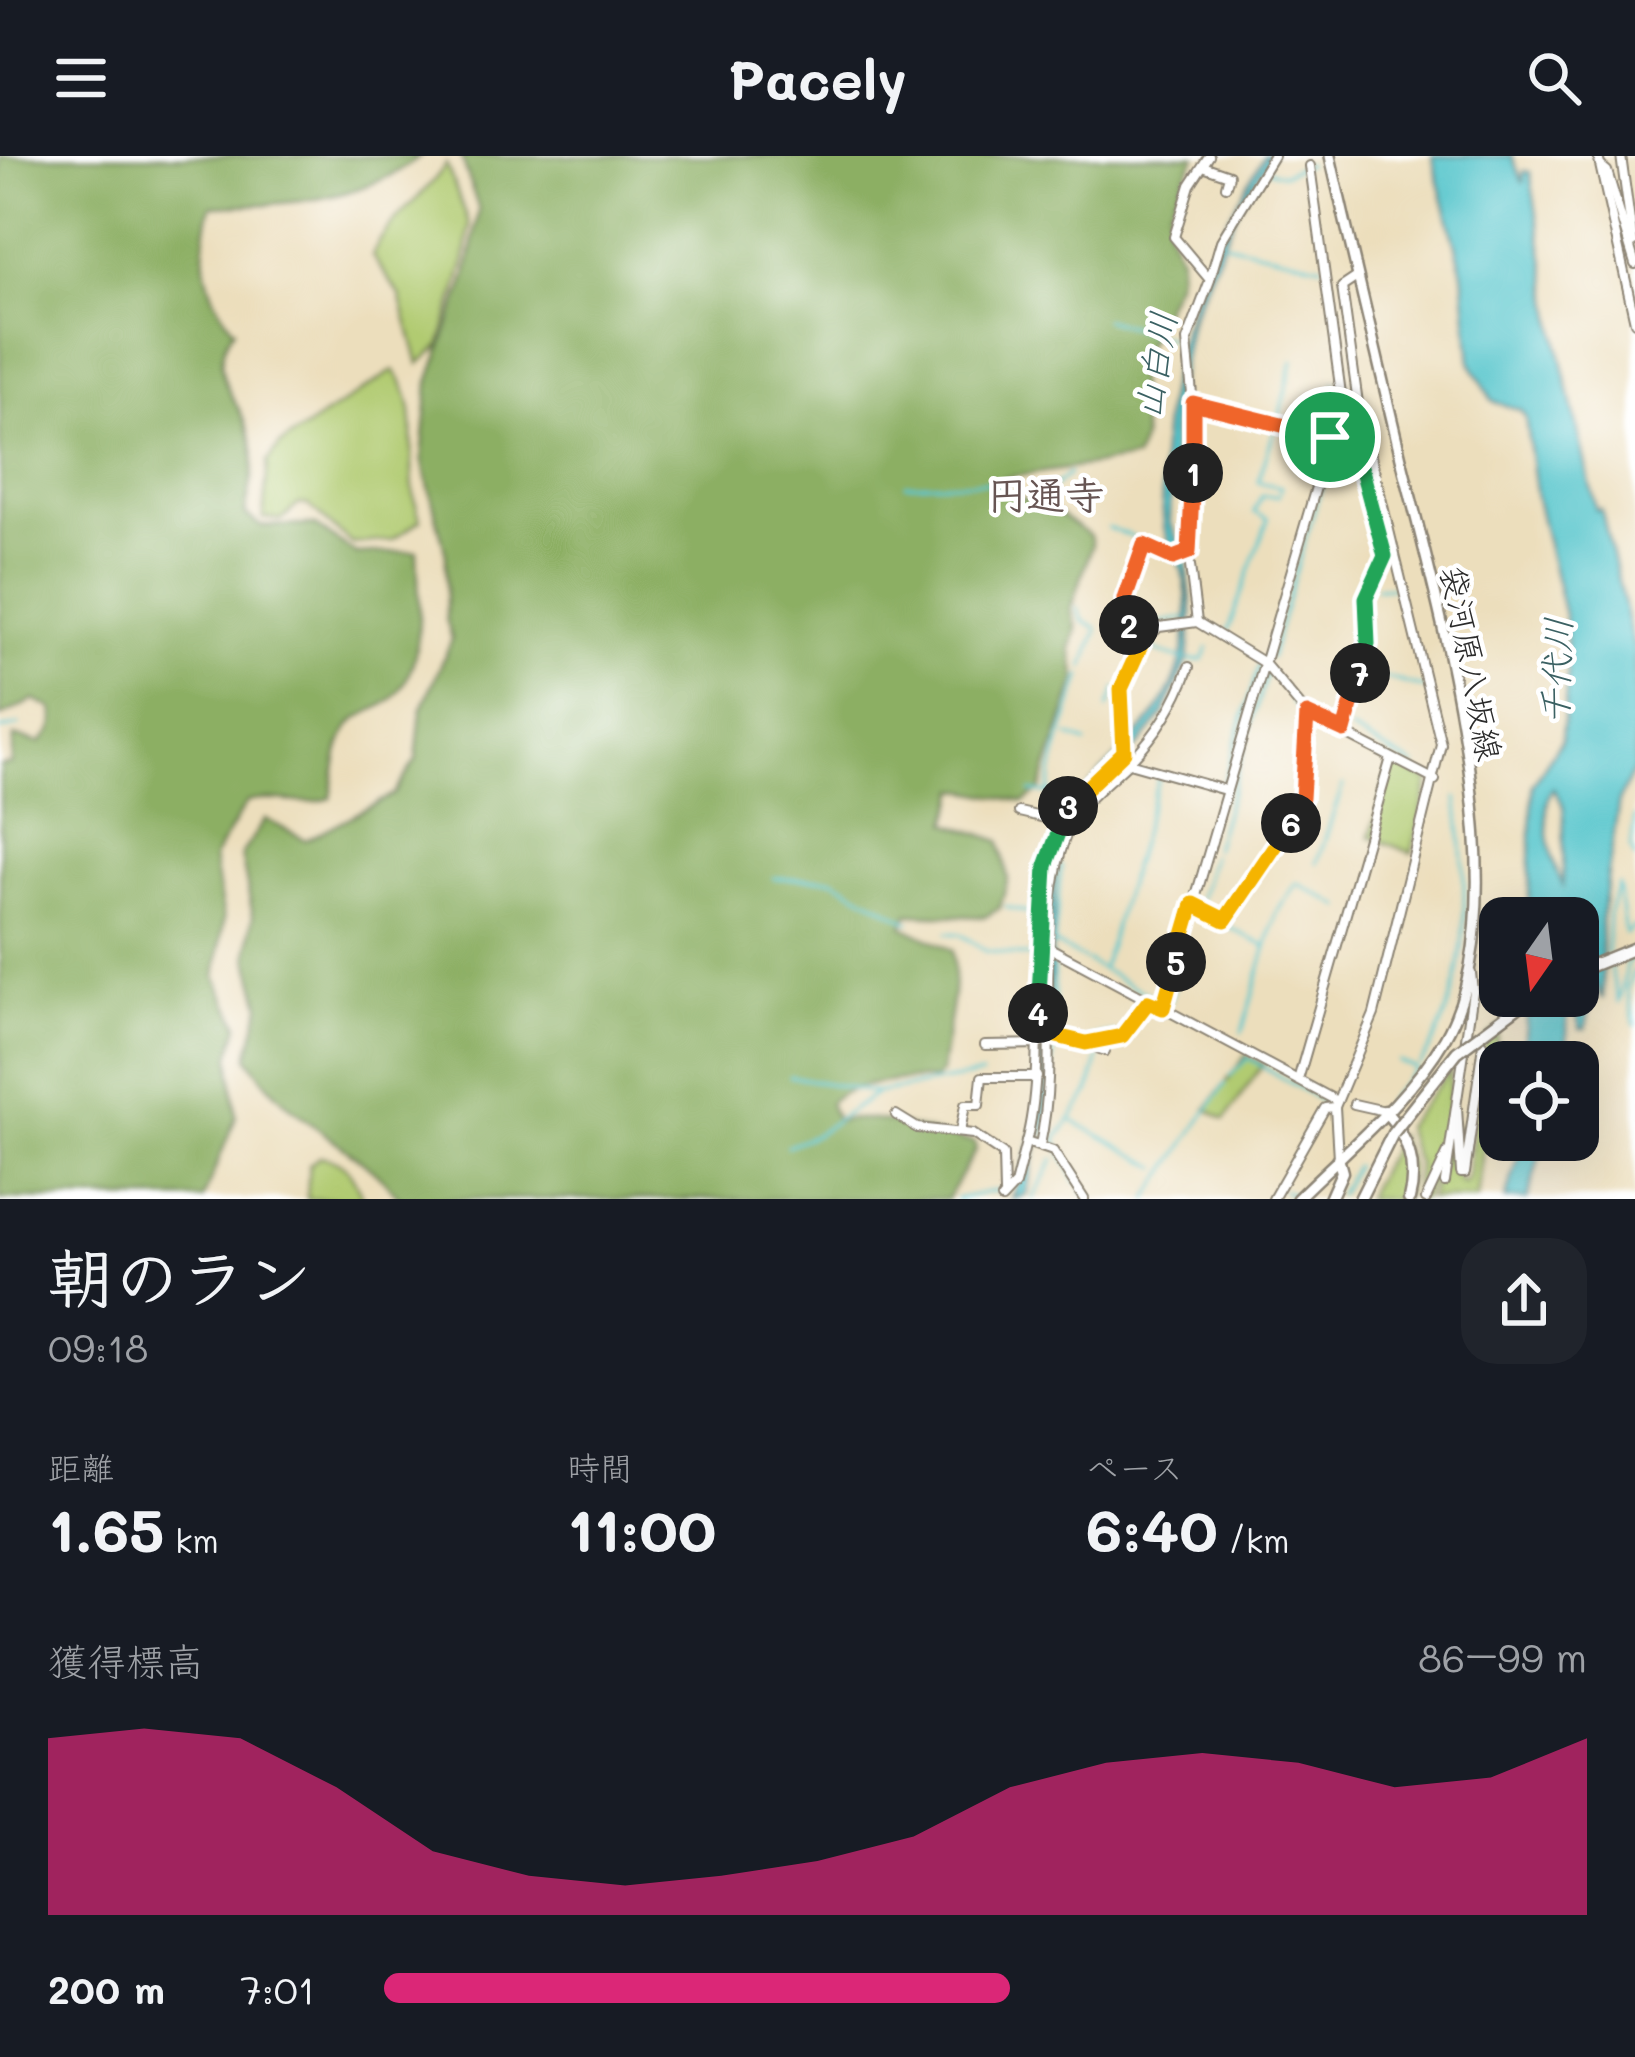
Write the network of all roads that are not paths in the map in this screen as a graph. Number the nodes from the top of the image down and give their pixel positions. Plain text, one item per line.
1 (1209, 156) edge
2 (1273, 156) edge
3 (1330, 156) edge
4 (1621, 156) edge
5 (1600, 160) edge
6 (1203, 166) junction
7 (1310, 166) dead end
8 (1226, 186) dead end
9 (1631, 188) edge
10 (1635, 260) edge
11 (1206, 277) junction
12 (1357, 277) junction
13 (1635, 322) edge
14 (1356, 395) junction
15 (1342, 402) junction
16 (1193, 403) junction
17 (1330, 437) junction
18 (1189, 552) junction
19 (1192, 622) junction
20 (1141, 645) junction
21 (1264, 663) junction
22 (1189, 667) dead end
23 (1307, 714) junction
24 (1344, 731) junction
25 (1391, 758) junction
26 (1128, 763) junction
27 (1435, 780) junction
28 (1226, 790) junction
29 (1019, 812) dead end
30 (1058, 821) junction
31 (1193, 904) junction
32 (1050, 948) junction
33 (1635, 948) edge
34 (1599, 963) edge
35 (1471, 973) junction
36 (1148, 1002) junction
37 (1163, 1008) junction
38 (1360, 1017) dead end
39 (1504, 1017) edge
40 (1372, 1022) junction
41 (1052, 1030) junction
42 (1040, 1032) junction
43 (1086, 1043) junction
44 (1039, 1044) junction
45 (985, 1046) dead end
46 (1105, 1051) dead end
47 (1479, 1073) edge
48 (1037, 1077) junction
49 (1298, 1080) junction
50 (1455, 1101) junction
51 (1336, 1104) junction
52 (1354, 1105) dead end
53 (1385, 1111) junction
54 (896, 1115) dead end
55 (960, 1132) junction
56 (1026, 1142) junction
57 (1040, 1144) junction
58 (1449, 1151) junction
59 (1338, 1158) junction
60 (1445, 1182) dead end
61 (1003, 1197) edge
62 (1084, 1199) edge
63 (1273, 1199) edge
64 (1297, 1199) edge
65 (1330, 1199) edge
66 (1360, 1199) edge
67 (1409, 1199) edge
68 (1426, 1199) edge

1 - 6 street
2 - 11 street
3 - 12 main road, 袋河原八坂線
4 - 9 street
5 - 10 street
5 - 13 street
6 - 8 street
6 - 11 street
7 - 15 street
9 - 10 street
11 - 16 street
12 - 14 street
12 - 35 main road, 袋河原八坂線
14 - 15 street
14 - 27 street
15 - 17 street
16 - 17 street
16 - 18 street
17 - 21 street
17 - 24 street
18 - 19 street
18 - 20 street
19 - 20 street
19 - 21 street
20 - 30 street
21 - 23 street
21 - 28 street
22 - 26 street
23 - 24 street
23 - 31 street
24 - 25 street
25 - 27 street
25 - 49 street
26 - 28 street
26 - 32 street
27 - 40 street
28 - 31 street
29 - 30 street
30 - 42 street
31 - 37 street
32 - 36 street
32 - 41 street
33 - 34 highway
35 - 50 street
35 - 53 main road, 袋河原八坂線
36 - 37 street
36 - 43 street
37 - 49 street
38 - 40 street
39 - 66 highway, bridge
40 - 51 street
41 - 42 street
41 - 43 street
41 - 57 street
42 - 44 street
43 - 46 street
44 - 45 street
44 - 48 street
47 - 50 street
48 - 55 street
48 - 56 street
49 - 51 street
50 - 58 street
51 - 59 street
51 - 63 street
52 - 53 street
53 - 59 main road, 袋河原八坂線
53 - 67 highway
54 - 55 street
55 - 61 street
56 - 57 street
56 - 61 street
57 - 62 street
58 - 60 street
58 - 68 street
59 - 64 main road, 袋河原八坂線
59 - 65 highway

